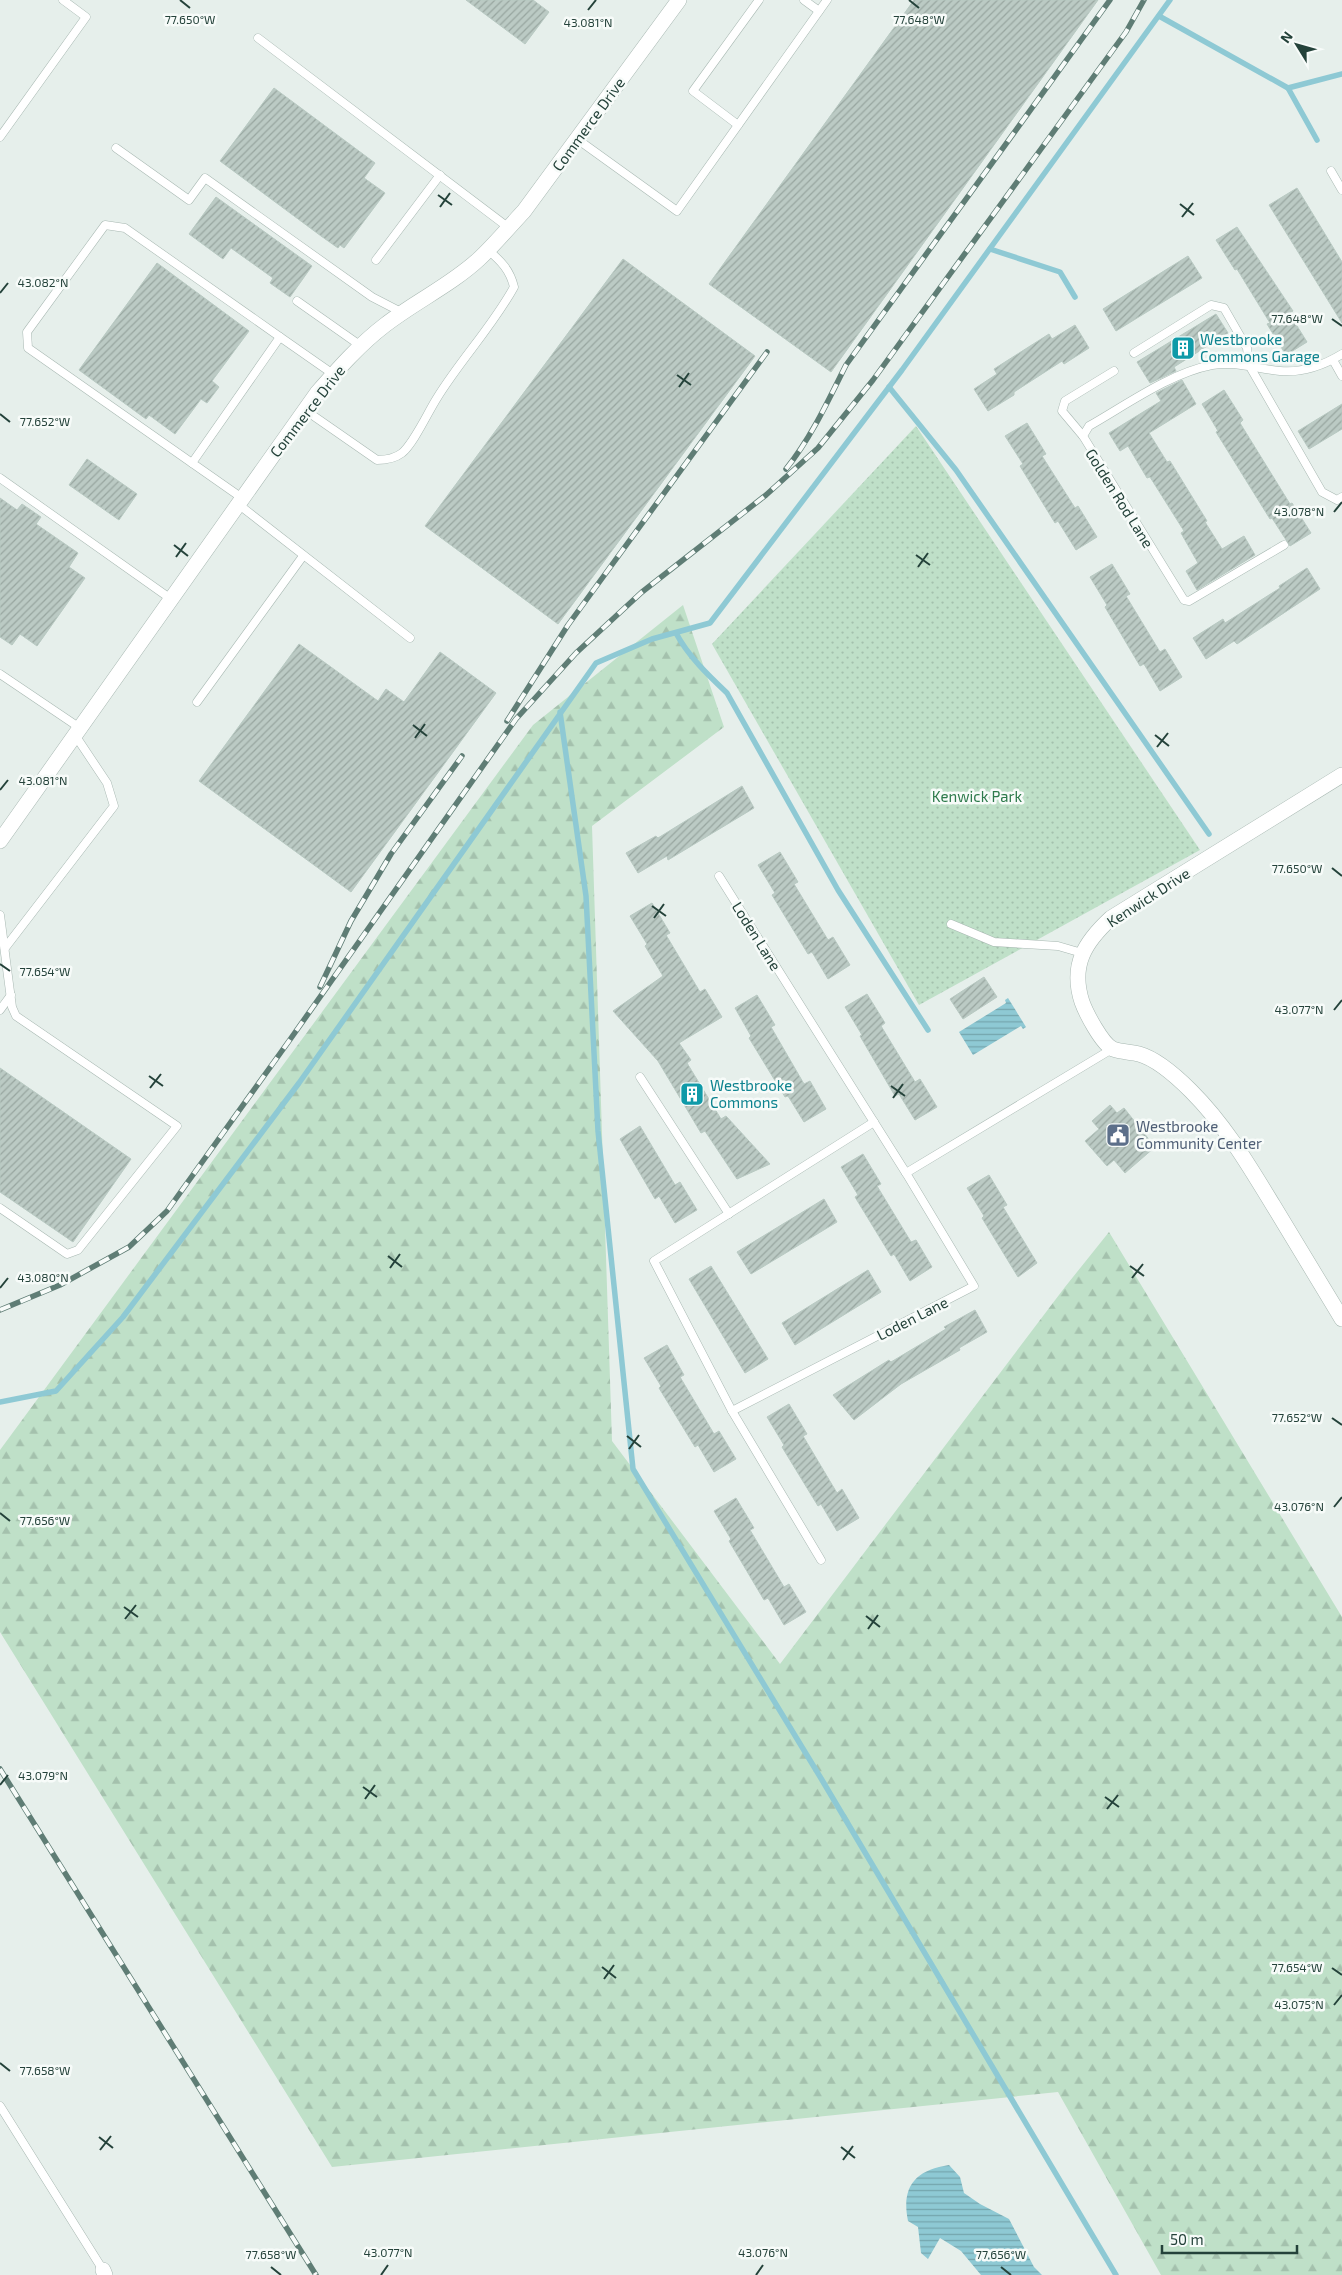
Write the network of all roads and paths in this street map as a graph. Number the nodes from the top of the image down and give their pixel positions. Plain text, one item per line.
1 (63, 0) edge
2 (679, 0) edge
3 (759, 0) edge
4 (804, 0) edge
5 (827, 0) edge
6 (819, 11) junction
7 (258, 38) dead end
8 (738, 125) junction
9 (0, 137) edge
10 (577, 139) junction
11 (116, 148) dead end
12 (1331, 172) dead end
13 (440, 175) junction
14 (1342, 190) edge
15 (509, 228) junction
16 (488, 250) junction
17 (376, 260) dead end
18 (297, 301) dead end
19 (403, 313) junction
20 (280, 337) junction
21 (361, 346) junction
22 (1134, 353) dead end
23 (1342, 354) edge
24 (1333, 360) junction
25 (1248, 365) junction
26 (1114, 371) dead end
27 (333, 374) junction
28 (1342, 376) edge
29 (305, 410) junction
30 (1083, 436) junction
31 (192, 463) junction
32 (0, 478) edge
33 (1342, 497) edge
34 (240, 501) junction
35 (1284, 545) dead end
36 (303, 556) junction
37 (171, 599) junction
38 (410, 638) dead end
39 (0, 674) edge
40 (197, 702) dead end
41 (78, 731) junction
42 (1342, 775) edge
43 (0, 841) edge
44 (720, 876) dead end
45 (0, 915) edge
46 (951, 924) dead end
47 (5, 948) junction
48 (1082, 953) junction
49 (11, 995) junction
50 (0, 1010) edge
51 (1112, 1049) junction
52 (640, 1077) dead end
53 (874, 1122) junction
54 (906, 1173) junction
55 (0, 1208) edge
56 (729, 1214) junction
57 (1342, 1319) edge
58 (732, 1411) junction
59 (821, 1560) dead end
60 (0, 2106) edge
61 (104, 2272) edge

1 - 9 lane
2 - 10 street, Commerce Drive
3 - 8 lane
4 - 6 lane
5 - 6 lane
6 - 8 lane
7 - 13 lane
8 - 10 lane
10 - 15 street, Commerce Drive
11 - 19 lane
12 - 14 lane
13 - 15 lane
13 - 17 lane
15 - 16 street, Commerce Drive
16 - 19 street, Commerce Drive
16 - 29 lane
18 - 21 lane
19 - 21 street, Commerce Drive
20 - 27 lane
20 - 31 lane
20 - 31 lane
21 - 27 street, Commerce Drive
22 - 25 lane
23 - 24 lane, Golden Rod Lane
24 - 25 lane, Golden Rod Lane
24 - 28 lane
25 - 30 lane, Golden Rod Lane
25 - 33 lane
26 - 30 lane
27 - 29 street, Commerce Drive
29 - 34 street, Commerce Drive
30 - 35 lane, Golden Rod Lane
31 - 34 lane
32 - 37 lane
34 - 36 lane
34 - 37 street, Commerce Drive
36 - 38 lane
36 - 40 lane
37 - 41 street, Commerce Drive
39 - 41 lane
41 - 43 street, Commerce Drive
41 - 47 lane
42 - 48 street, Kenwick Drive
44 - 53 lane, Loden Lane
45 - 47 lane
46 - 48 lane
47 - 49 lane
48 - 51 street, Kenwick Drive
49 - 50 lane
49 - 55 lane
51 - 54 lane
51 - 57 street
52 - 56 lane
53 - 54 lane, Loden Lane
53 - 56 lane
54 - 58 lane, Loden Lane
56 - 58 lane
58 - 59 lane
60 - 61 lane

